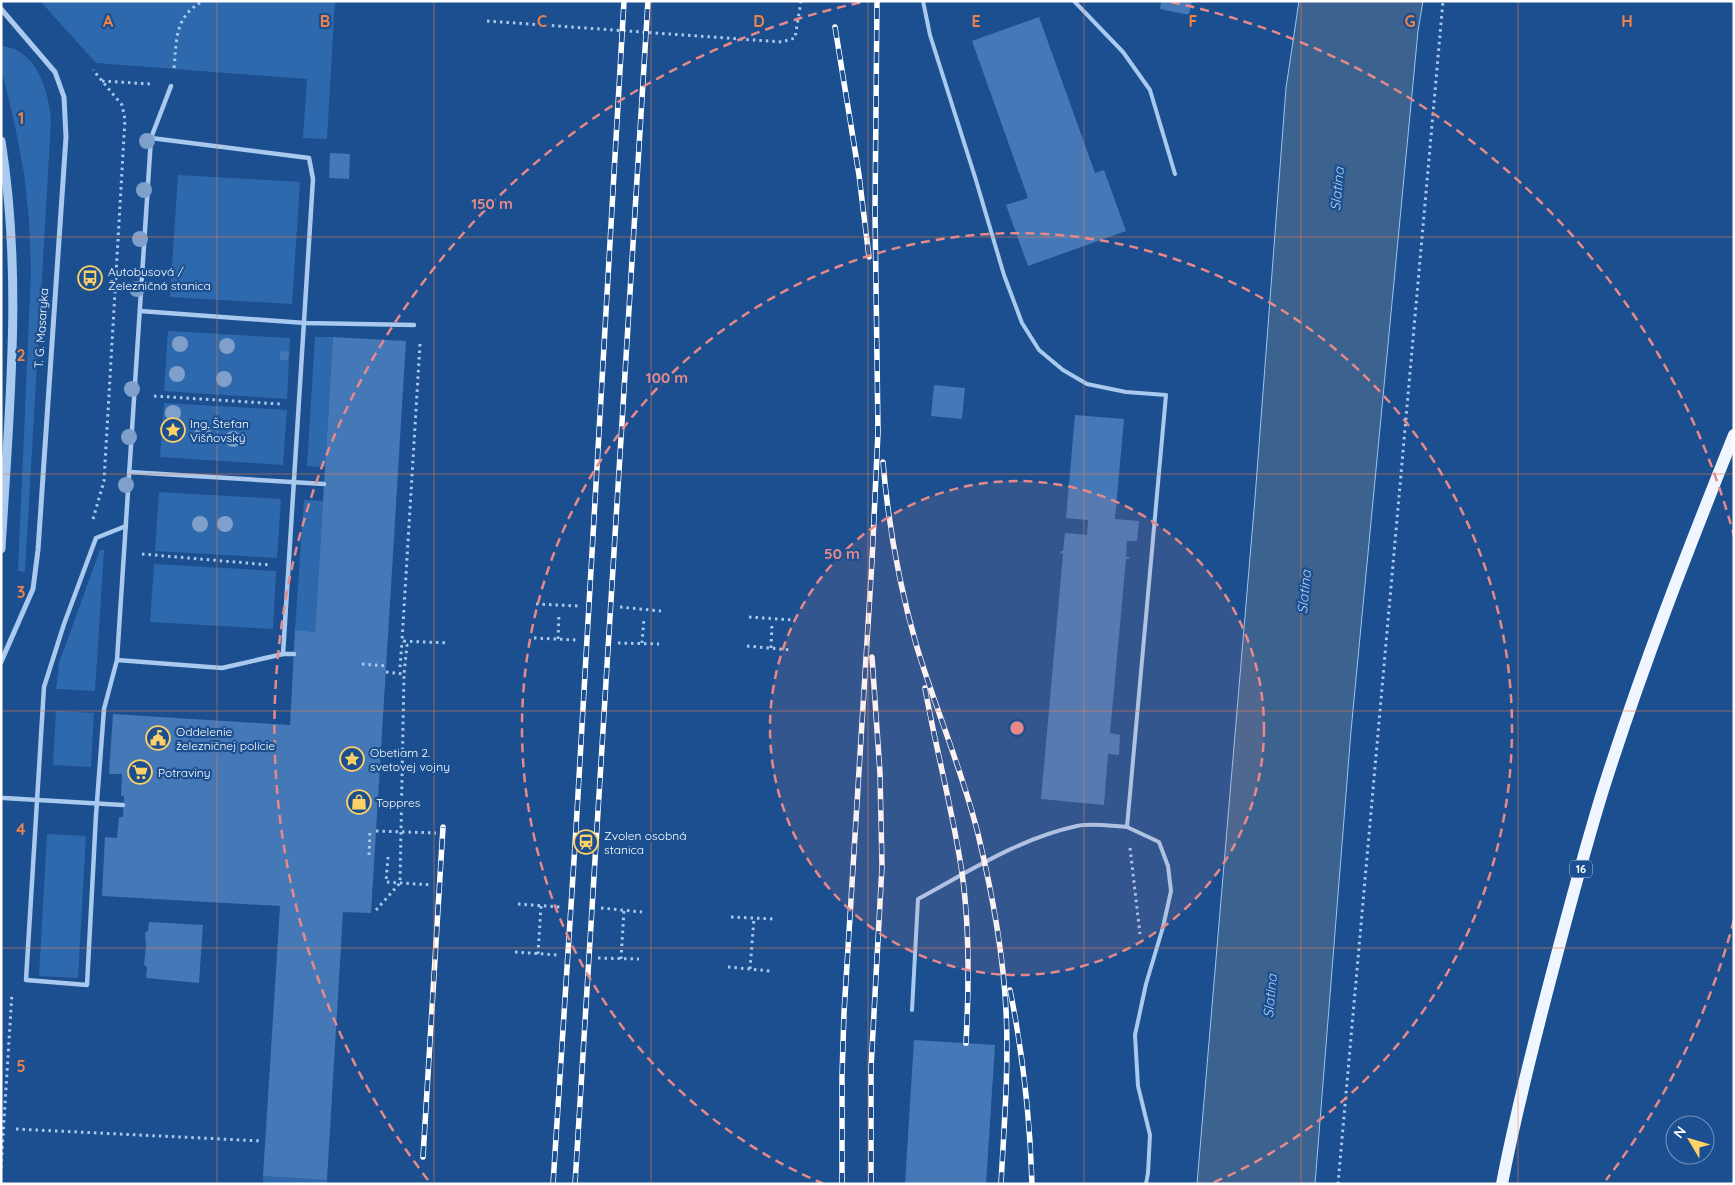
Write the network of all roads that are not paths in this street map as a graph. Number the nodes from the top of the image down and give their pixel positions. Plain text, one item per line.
1 (923, 1) edge
2 (1074, 1) edge
3 (1, 10) edge
4 (171, 86) road end
5 (151, 138) junction
6 (1, 141) edge
7 (1175, 174) dead end
8 (140, 311) junction
9 (305, 323) junction
10 (414, 325) road end
11 (1734, 435) edge
12 (129, 472) junction
13 (294, 483) junction
14 (324, 484) dead end
15 (126, 526) junction
16 (1, 550) edge
17 (283, 654) junction
18 (294, 654) dead end
19 (117, 660) junction
20 (1, 662) edge
21 (4, 798) dead end
22 (36, 800) junction
23 (97, 803) junction
24 (123, 805) dead end
25 (1127, 826) junction
26 (912, 1010) dead end
27 (1146, 1184) edge
28 (1502, 1184) edge

1 - 25 lane
2 - 7 lane
3 - 20 street, T. G. Masaryka
4 - 5 street
5 - 8 street
5 - 9 street
6 - 16 street
8 - 9 street
8 - 12 street
9 - 10 street
9 - 13 street
11 - 28 main road, 16
12 - 13 street
12 - 15 street
13 - 14 street
13 - 17 street
15 - 19 street
15 - 22 street
17 - 18 street
17 - 19 street
19 - 23 street
21 - 22 street
22 - 23 street
22 - 23 street
23 - 24 street
25 - 26 lane
25 - 27 lane

